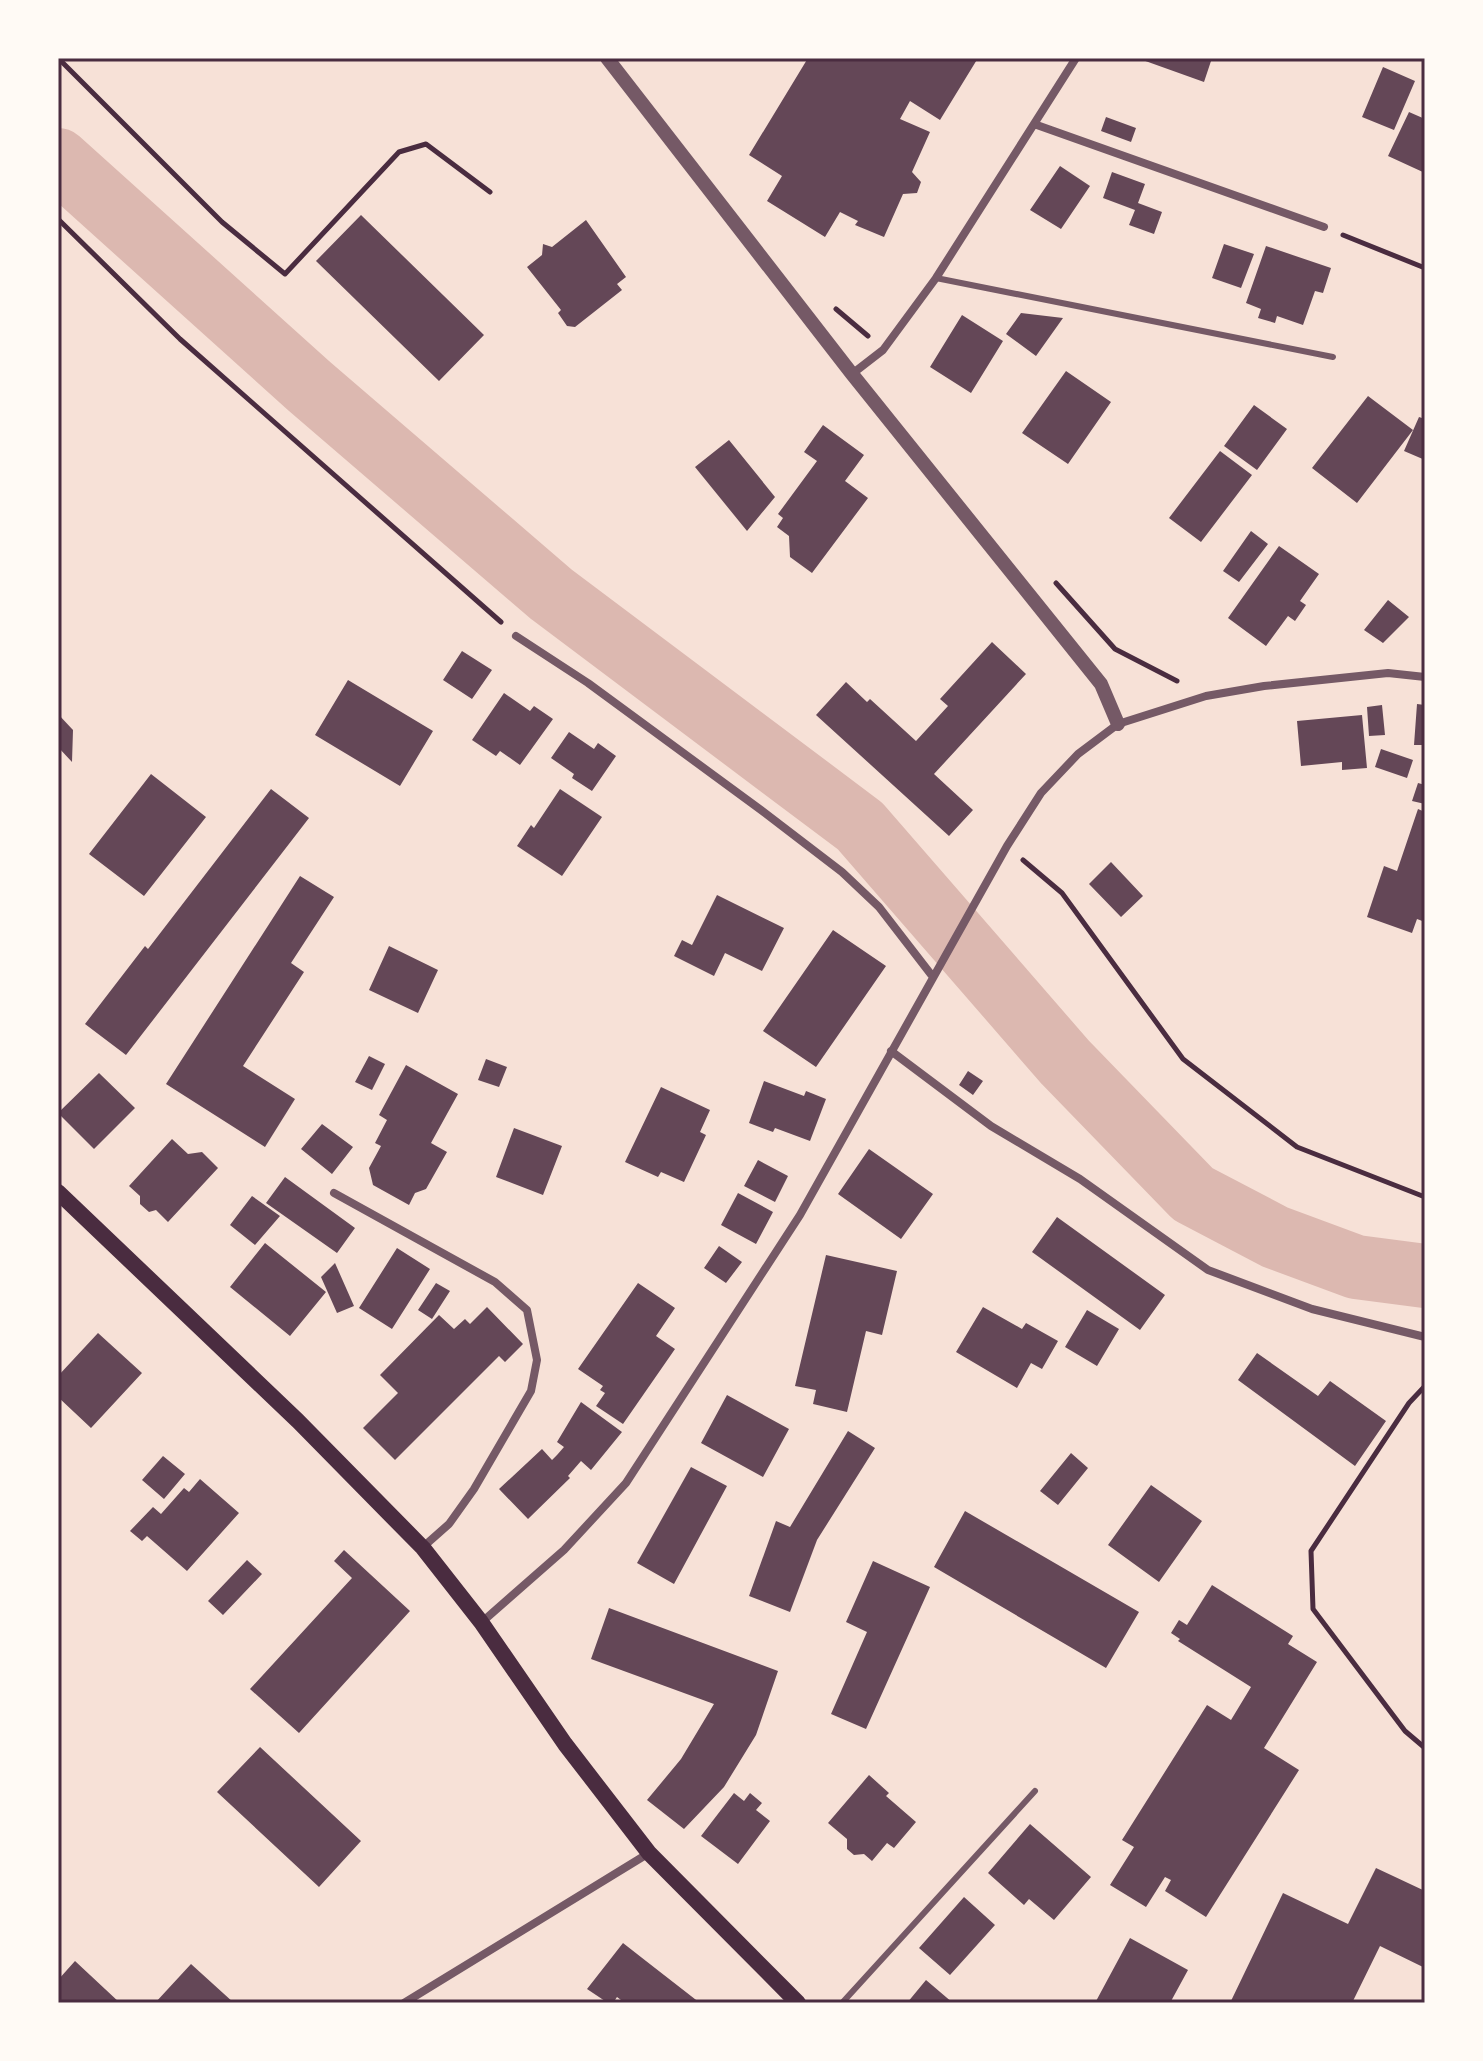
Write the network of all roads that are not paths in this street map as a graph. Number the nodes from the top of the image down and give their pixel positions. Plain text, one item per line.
1 (607, 58) edge
2 (1076, 58) edge
3 (1034, 124) junction
4 (1324, 227) road end
5 (936, 278) junction
6 (1333, 357) dead end
7 (852, 374) junction
8 (516, 636) road end
9 (1425, 677) edge
10 (1118, 724) junction
11 (933, 977) junction
12 (891, 1051) junction
13 (58, 1192) edge
14 (334, 1193) dead end
15 (1425, 1337) edge
16 (423, 1548) junction
17 (481, 1622) junction
18 (1035, 1791) dead end
19 (649, 1853) junction
20 (404, 2003) edge
21 (798, 2003) edge
22 (842, 2003) edge

1 - 7 street
2 - 3 street
3 - 4 street
3 - 5 street
5 - 6 lane
5 - 7 street
7 - 10 street
8 - 11 street
9 - 10 street
10 - 11 street
11 - 12 street
12 - 15 street
12 - 17 street
13 - 16 main road
14 - 16 street
16 - 17 main road
17 - 19 main road
18 - 22 lane
19 - 20 street
19 - 21 main road

